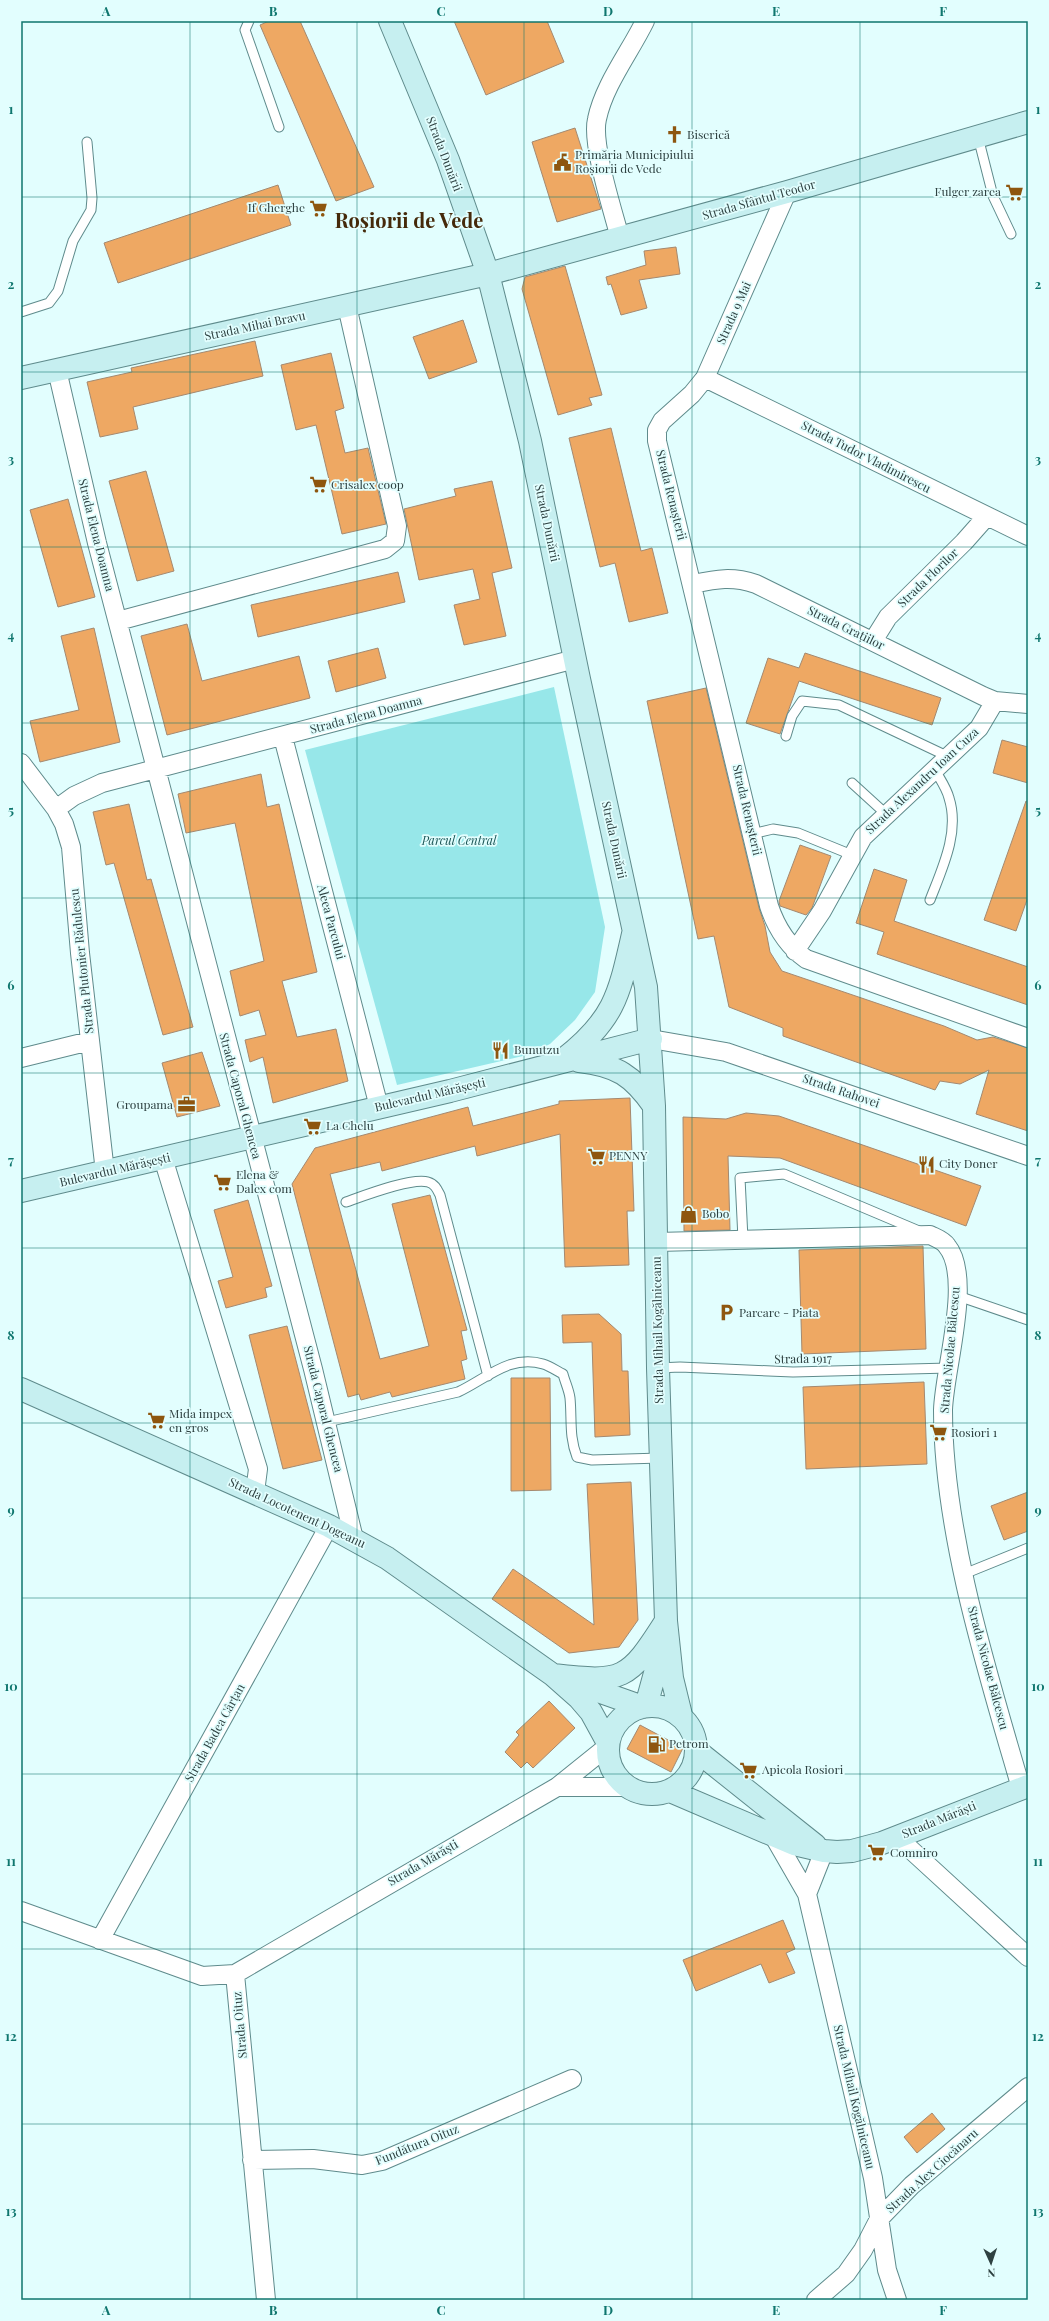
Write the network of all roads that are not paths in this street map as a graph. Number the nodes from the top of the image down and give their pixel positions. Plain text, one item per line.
1 (249, 21) edge
2 (390, 21) edge
3 (645, 21) edge
4 (1028, 122) edge
5 (279, 127) dead end
6 (978, 137) junction
7 (87, 142) dead end
8 (787, 192) junction
9 (1011, 234) dead end
10 (620, 238) junction
11 (488, 274) junction
12 (347, 306) junction
13 (21, 312) edge
14 (56, 370) junction
15 (22, 375) edge
16 (705, 378) junction
17 (662, 422) joint
18 (987, 516) junction
19 (1028, 536) edge
20 (693, 584) junction
21 (118, 621) junction
22 (873, 641) junction
23 (574, 659) junction
24 (995, 700) junction
25 (1028, 704) edge
26 (786, 736) dead end
27 (283, 737) junction
28 (949, 757) junction
29 (21, 763) edge
30 (156, 769) junction
31 (935, 770) junction
32 (852, 783) dead end
33 (56, 809) junction
34 (886, 814) junction
35 (752, 834) junction
36 (852, 855) junction
37 (930, 900) dead end
38 (634, 929) junction
39 (795, 951) junction
40 (1028, 1038) edge
41 (651, 1039) junction
42 (90, 1041) junction
43 (21, 1058) edge
44 (564, 1061) junction
45 (654, 1106) junction
46 (379, 1107) junction
47 (252, 1137) junction
48 (1028, 1156) edge
49 (163, 1158) junction
50 (105, 1172) junction
51 (21, 1191) edge
52 (346, 1202) dead end
53 (930, 1235) junction
54 (743, 1239) junction
55 (657, 1242) junction
56 (958, 1296) junction
57 (1028, 1320) edge
58 (658, 1368) junction
59 (949, 1368) junction
60 (488, 1376) junction
61 (21, 1389) edge
62 (327, 1422) junction
63 (661, 1458) junction
64 (255, 1492) junction
65 (330, 1526) junction
66 (354, 1539) junction
67 (1028, 1548) edge
68 (964, 1574) junction
69 (666, 1621) junction
70 (553, 1675) junction
71 (645, 1706) junction
72 (681, 1716) junction
73 (608, 1745) junction
74 (697, 1751) junction
75 (627, 1786) junction
76 (557, 1787) junction
77 (1025, 1787) edge
78 (670, 1791) junction
79 (773, 1835) junction
80 (897, 1837) junction
81 (824, 1852) junction
82 (807, 1894) junction
83 (21, 1911) edge
84 (100, 1940) junction
85 (1028, 1957) edge
86 (235, 1974) junction
87 (572, 2079) dead end
88 (1028, 2087) edge
89 (252, 2160) junction
90 (879, 2219) junction
91 (266, 2300) edge
92 (816, 2300) edge
93 (897, 2300) edge

1 - 5 lane
2 - 11 main road, Strada Dunării
3 - 10 street
4 - 6 main road, Strada Sfântul Teodor
6 - 8 main road, Strada Sfântul Teodor
6 - 9 lane
7 - 13 lane
8 - 10 main road, Strada Sfântul Teodor
8 - 16 street, Strada 9 Mai
10 - 11 main road, Strada Sfântul Teodor
11 - 12 main road, Strada Mihai Bravu
11 - 23 main road, Strada Dunării
12 - 14 main road, Strada Mihai Bravu
12 - 21 street
14 - 15 main road, Strada Mihai Bravu
14 - 21 street, Strada Elena Doamna
16 - 17 street, Strada 9 Mai
16 - 18 street, Strada Tudor Vladimirescu
17 - 20 street, Strada Renașterii
18 - 19 street, Strada Tudor Vladimirescu
18 - 22 street, Strada Florilor
20 - 22 street, Strada Grațiilor
20 - 35 street, Strada Renașterii
21 - 30 street, Strada Elena Doamna
22 - 24 street, Strada Grațiilor
23 - 27 street, Strada Elena Doamna
23 - 38 main road, Strada Dunării
24 - 25 street
24 - 28 street, Strada Alexandru Ioan Cuza
26 - 28 lane
27 - 30 street, Strada Elena Doamna
27 - 46 street, Aleea Parcului
28 - 31 street, Strada Alexandru Ioan Cuza
29 - 33 street, Strada Plutonier Rădulescu
30 - 33 street, Strada Elena Doamna
30 - 47 street, Strada Caporal Ghencea
31 - 34 street, Strada Alexandru Ioan Cuza
31 - 37 lane
32 - 34 lane
33 - 42 street, Strada Plutonier Rădulescu
34 - 36 street, Strada Alexandru Ioan Cuza
35 - 36 lane
35 - 39 street, Strada Renașterii
36 - 39 street, Strada Alexandru Ioan Cuza
38 - 41 main road, Strada Dunării
38 - 44 main road
39 - 40 street, Strada Renașterii
41 - 44 main road, Bulevardul Mărășești
41 - 45 main road, Strada Mihail Kogălniceanu
41 - 48 street, Strada Rahovei
42 - 43 street
42 - 50 street, Strada Plutonier Rădulescu
44 - 45 main road
44 - 46 main road, Bulevardul Mărășești
45 - 55 main road, Strada Mihail Kogălniceanu
46 - 47 main road, Bulevardul Mărășești
47 - 49 main road, Bulevardul Mărășești
47 - 62 street, Strada Caporal Ghencea
49 - 50 main road, Bulevardul Mărășești
49 - 64 street
50 - 51 main road, Bulevardul Mărășești
52 - 60 lane
53 - 54 street
53 - 54 lane
53 - 56 street, Strada Nicolae Bălcescu
54 - 55 street
55 - 58 main road, Strada Mihail Kogălniceanu
56 - 57 lane
56 - 59 street, Strada Nicolae Bălcescu
58 - 59 lane, Strada 1917
58 - 63 main road, Strada Mihail Kogălniceanu
59 - 68 street, Strada Nicolae Bălcescu
60 - 62 lane
60 - 63 lane
61 - 64 main road, Strada Locotenent Dogeanu
62 - 66 street, Strada Caporal Ghencea
63 - 69 main road, Strada Mihail Kogălniceanu
64 - 65 main road, Strada Locotenent Dogeanu
65 - 66 main road, Strada Locotenent Dogeanu
65 - 84 street, Strada Badea Cârțan
66 - 70 main road, Strada Locotenent Dogeanu
67 - 68 lane
68 - 77 street, Strada Nicolae Bălcescu
69 - 70 main road
69 - 71 main road, Strada Mihail Kogălniceanu
69 - 72 main road, Strada Mihail Kogălniceanu
70 - 71 main road, Strada Locotenent Dogeanu
70 - 73 main road, Strada Locotenent Dogeanu
71 - 72 main road
71 - 73 main road
72 - 74 main road
73 - 75 main road
73 - 76 street, Strada Mărăști
74 - 78 main road
74 - 81 main road
75 - 76 street
75 - 78 main road
76 - 86 street, Strada Mărăști
77 - 80 main road, Strada Mărăști
78 - 79 main road, Strada Mărăști
79 - 81 main road, Strada Mărăști
79 - 82 street, Strada Mihail Kogălniceanu
80 - 81 main road, Strada Mărăști
80 - 85 street
81 - 82 street
82 - 90 street, Strada Mihail Kogălniceanu
83 - 84 street, Strada Oituz
84 - 86 street, Strada Oituz
86 - 89 street, Strada Oituz
87 - 89 street, Fundătura Oituz
88 - 90 street, Strada Alex Ciocănaru
89 - 91 street, Strada Oituz
90 - 92 street, Strada Alex Ciocănaru
90 - 93 street, Strada Mihail Kogălniceanu

